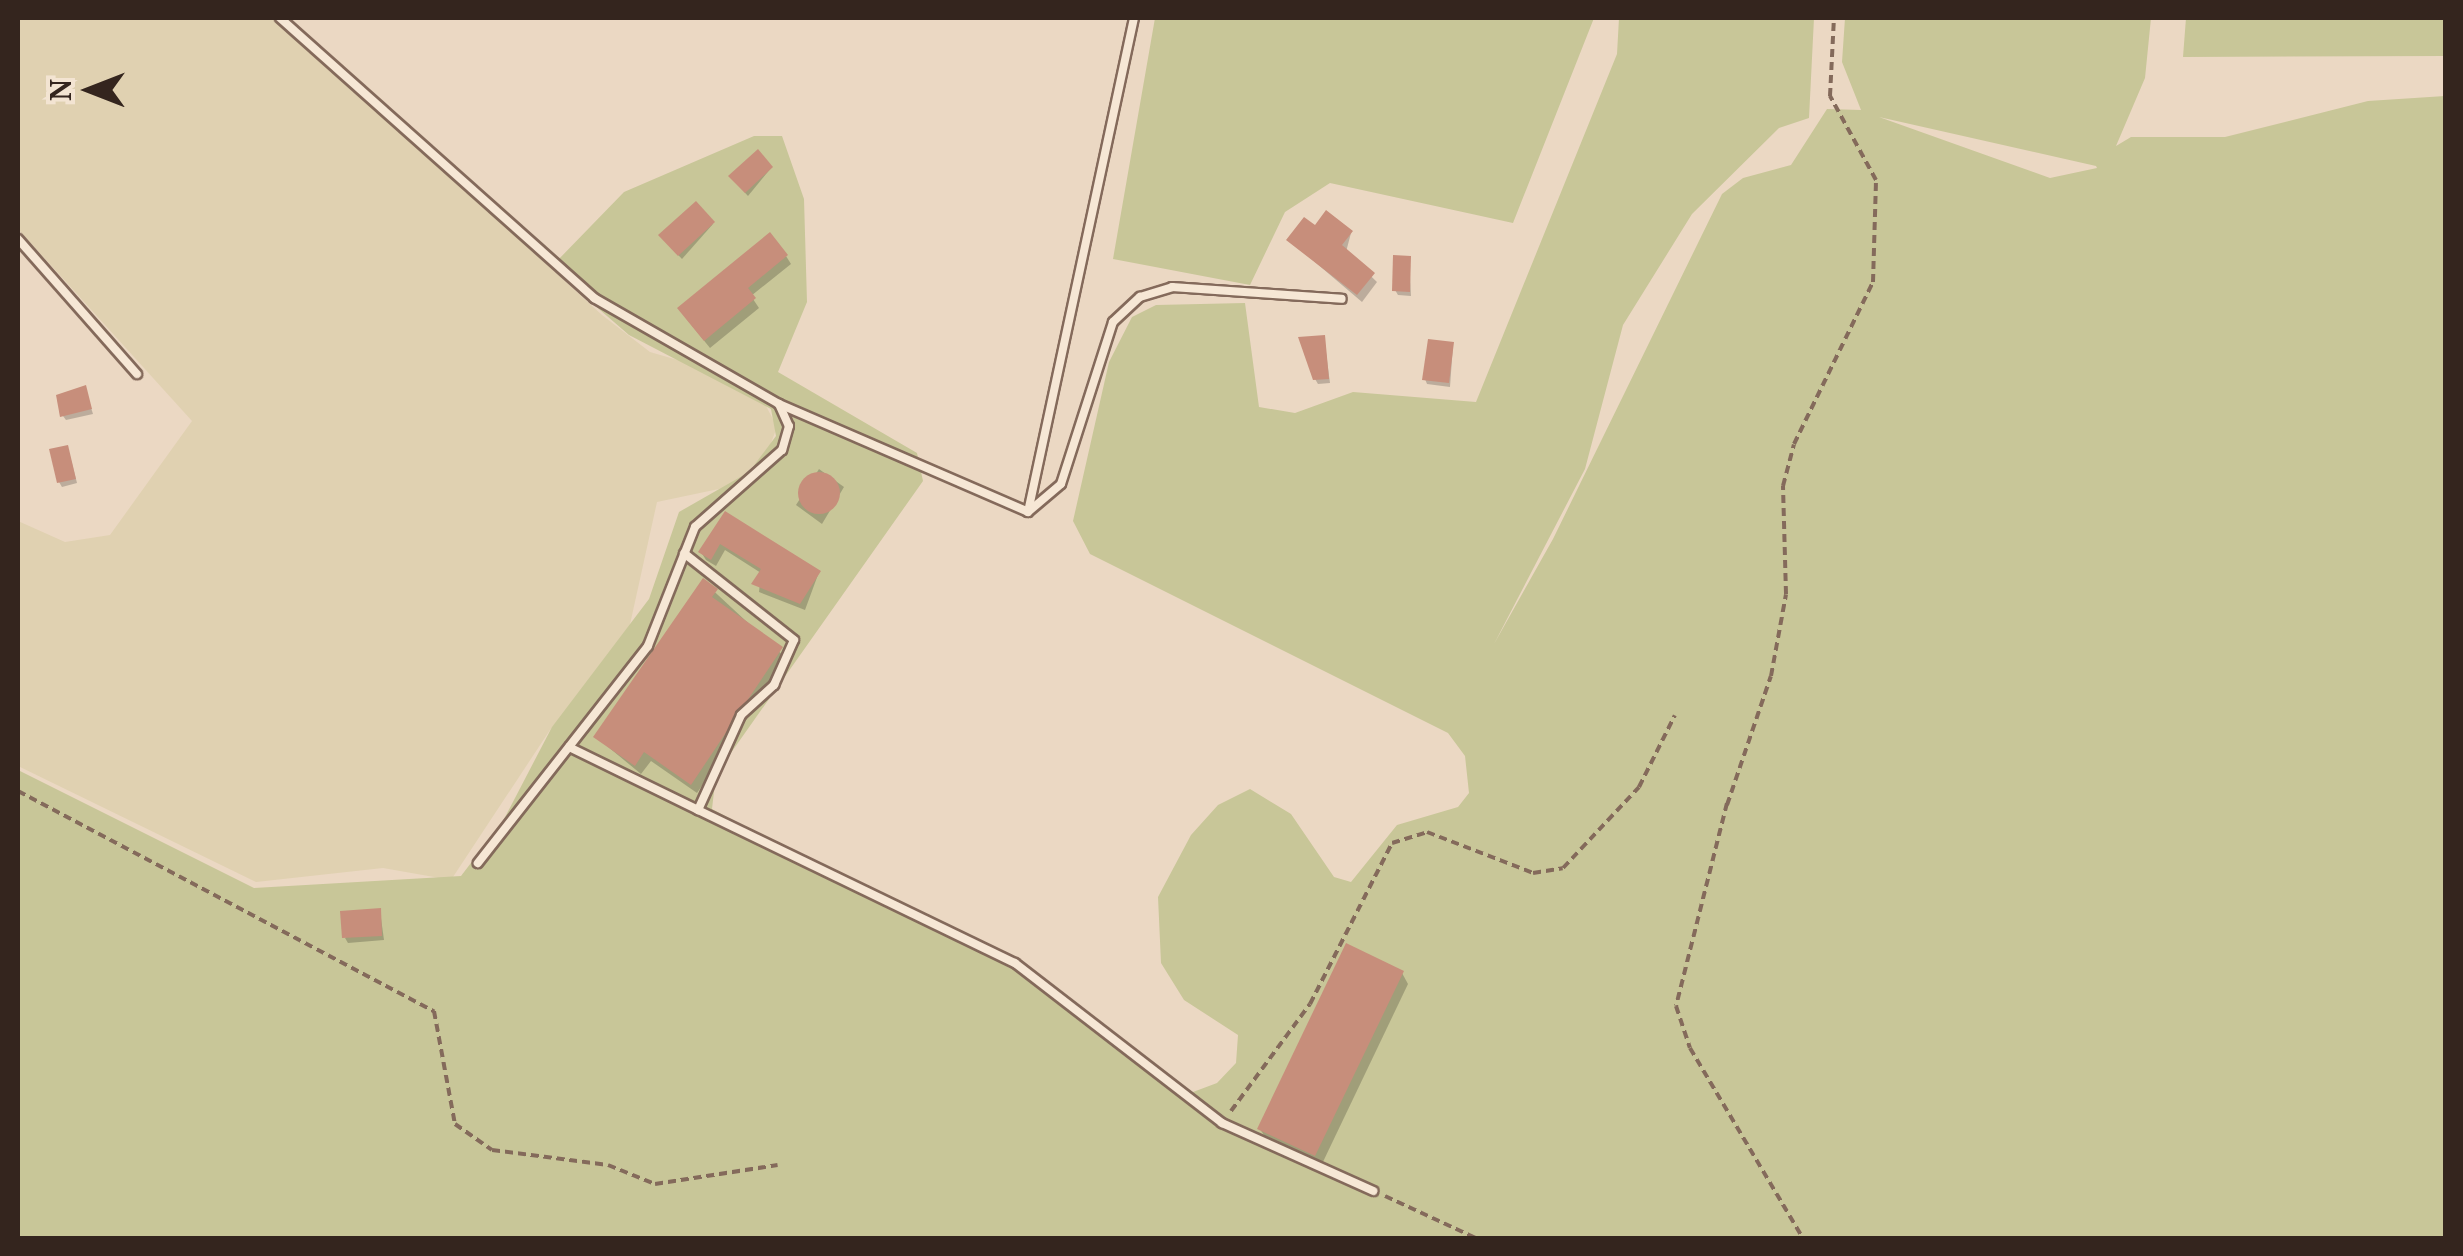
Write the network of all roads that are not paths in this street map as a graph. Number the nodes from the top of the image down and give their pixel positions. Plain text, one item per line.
1 (280, 18) edge
2 (1134, 18) edge
3 (18, 239) edge
4 (1342, 299) dead end
5 (137, 374) dead end
6 (779, 404) junction
7 (1028, 512) junction
8 (684, 552) junction
9 (569, 747) junction
10 (698, 810) junction
11 (478, 863) dead end
12 (1373, 1191) road end

1 - 6 lane
2 - 7 lane
3 - 5 lane
4 - 7 lane
6 - 7 lane
6 - 8 lane
8 - 9 lane
8 - 10 lane
9 - 10 lane
9 - 11 lane
10 - 12 lane

